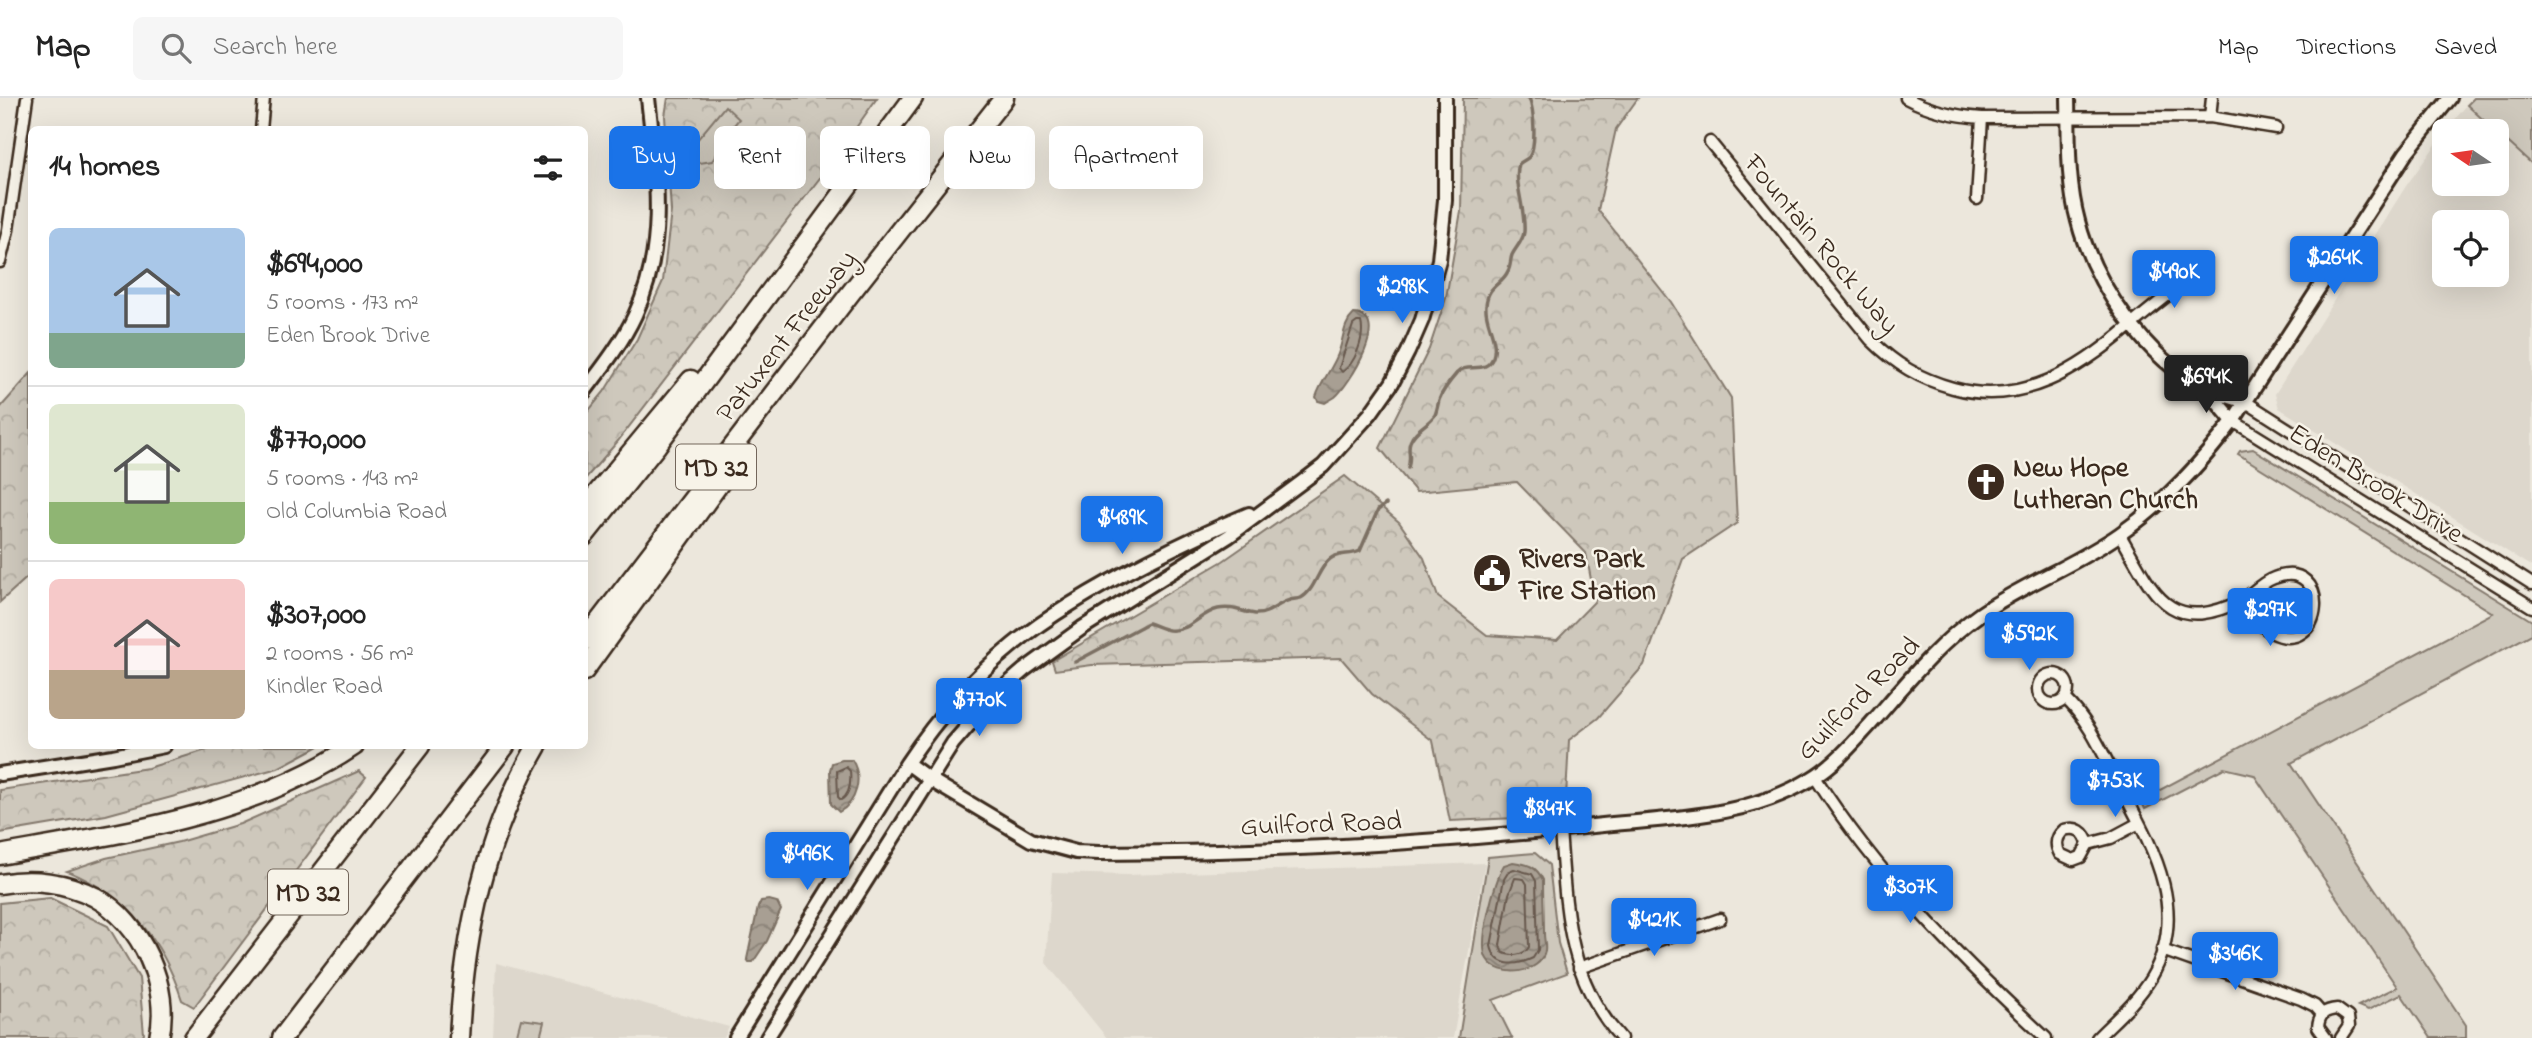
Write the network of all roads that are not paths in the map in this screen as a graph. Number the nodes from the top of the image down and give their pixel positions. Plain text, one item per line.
1 (27, 98) edge
2 (264, 98) edge
3 (648, 98) edge
4 (913, 98) edge
5 (1004, 98) edge
6 (1445, 98) edge
7 (1906, 98) edge
8 (2068, 98) edge
9 (2212, 98) edge
10 (2450, 98) edge
11 (2210, 117) junction
12 (1982, 118) junction
13 (2068, 118) junction
14 (261, 126) edge
15 (2276, 128) dead end
16 (1710, 142) dead end
17 (1977, 199) dead end
18 (831, 210) junction
19 (0, 262) edge
20 (2197, 272) dead end
21 (849, 295) junction
22 (2131, 325) junction
23 (588, 384) edge
24 (2205, 388) junction
25 (2246, 402) junction
26 (2233, 421) junction
27 (588, 504) edge
28 (1263, 509) junction
29 (588, 531) edge
30 (2120, 535) junction
31 (2532, 584) edge
32 (2243, 600) junction
33 (2532, 607) edge
34 (588, 635) edge
35 (588, 666) edge
36 (2065, 698) dead end
37 (148, 749) edge
38 (349, 749) edge
39 (418, 749) edge
40 (503, 749) edge
41 (535, 749) edge
42 (907, 763) junction
43 (0, 774) edge
44 (1815, 777) junction
45 (929, 779) junction
46 (2138, 823) junction
47 (1560, 830) junction
48 (2088, 844) dead end
49 (0, 855) edge
50 (0, 884) edge
51 (1720, 919) dead end
52 (2162, 950) junction
53 (1579, 968) junction
54 (331, 975) junction
55 (2322, 1014) junction
56 (159, 1038) edge
57 (194, 1038) edge
58 (282, 1038) edge
59 (289, 1038) edge
60 (459, 1038) edge
61 (736, 1038) edge
62 (767, 1038) edge
63 (1621, 1038) edge
64 (2046, 1038) edge
65 (2097, 1038) edge
66 (2326, 1038) edge
67 (2341, 1038) edge

1 - 19 street
2 - 14 street
3 - 23 street
4 - 18 highway, Patuxent Freeway / MD 32
5 - 21 highway, Patuxent Freeway / MD 32
6 - 28 street
7 - 12 street
8 - 13 street, Eden Brook Drive
9 - 11 street
10 - 25 street, Guilford Road
11 - 13 street
11 - 15 street
12 - 13 street
12 - 17 street
13 - 22 street, Eden Brook Drive
16 - 22 street, Fountain Rock Way
18 - 27 highway
18 - 29 highway, Patuxent Freeway / MD 32
20 - 22 street, Fountain Rock Way
21 - 34 highway, Patuxent Freeway / MD 32
21 - 35 highway
22 - 24 street, Eden Brook Drive
24 - 25 street, Eden Brook Drive
24 - 26 street, Eden Brook Drive
25 - 26 street, Guilford Road
25 - 31 street, Eden Brook Drive
26 - 30 street, Guilford Road
26 - 33 street, Eden Brook Drive
28 - 42 street
28 - 45 street
30 - 32 street
30 - 44 street, Guilford Road
32 - 32 street
36 - 46 street
37 - 43 street
38 - 49 highway
39 - 57 highway, MD 32
40 - 54 highway, MD 32
41 - 60 highway
42 - 45 street, Guilford Road
42 - 61 street
44 - 47 street, Guilford Road
44 - 64 street
45 - 47 street, Guilford Road
45 - 62 street
46 - 48 street
46 - 52 street
47 - 53 street
50 - 56 highway
51 - 53 street
52 - 55 street
52 - 65 street
53 - 63 street
54 - 58 highway, MD 32
54 - 59 highway
55 - 66 street
55 - 67 street

